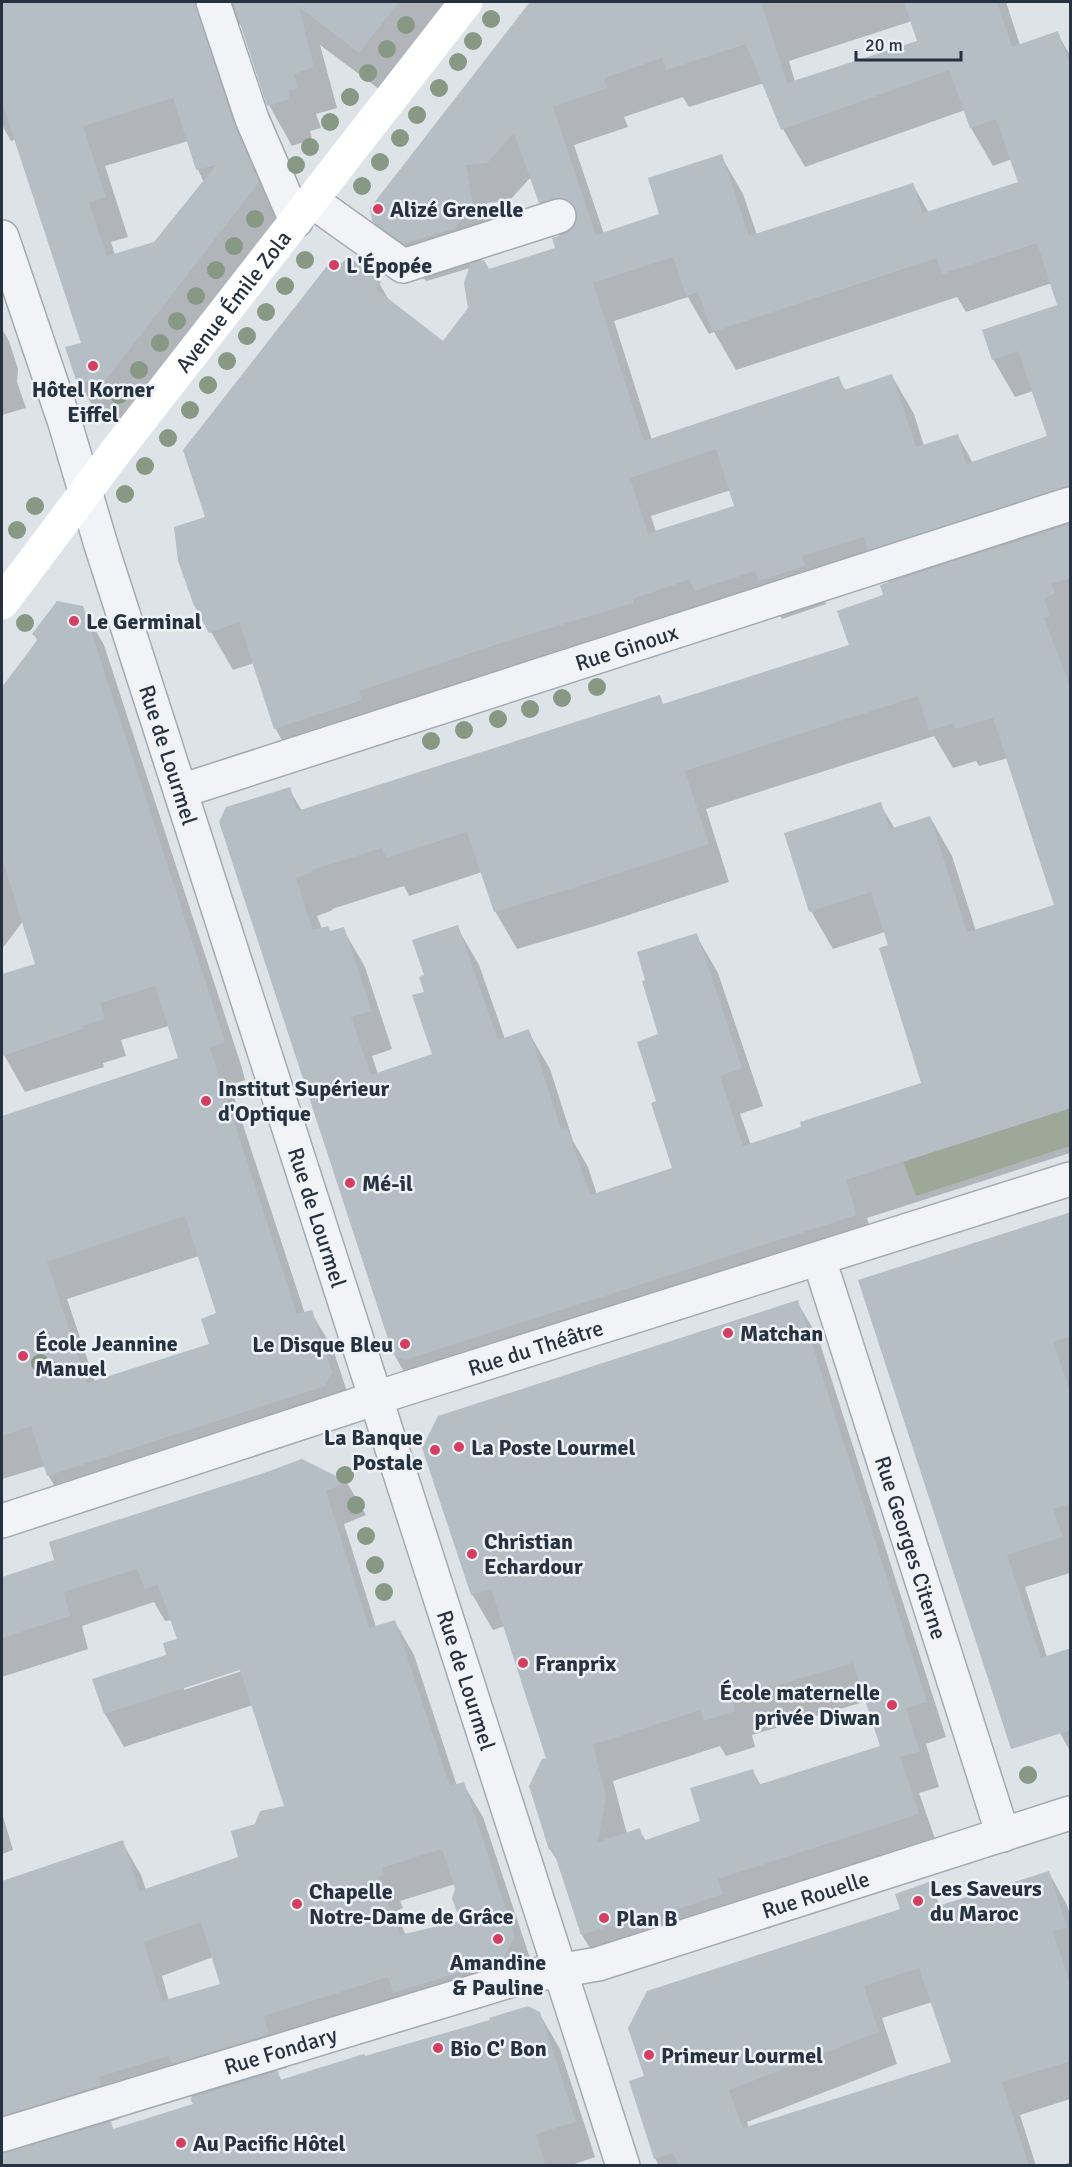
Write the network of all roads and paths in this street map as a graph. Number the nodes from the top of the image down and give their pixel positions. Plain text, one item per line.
1 (213, 2) edge
2 (466, 2) edge
3 (304, 211) junction
4 (559, 216) dead end
5 (2, 237) edge
6 (85, 492) junction
7 (1071, 504) edge
8 (2, 603) edge
9 (181, 791) junction
10 (1071, 1179) edge
11 (819, 1259) junction
12 (375, 1399) junction
13 (2, 1521) edge
14 (1071, 1813) edge
15 (1003, 1835) junction
16 (559, 1972) junction
17 (2, 2135) edge
18 (623, 2166) edge

1 - 3 street
2 - 3 main road, Avenue Émile Zola
3 - 4 street
3 - 6 main road, Avenue Émile Zola
5 - 6 street, Rue de Lourmel
6 - 8 main road, Avenue Émile Zola
6 - 9 street, Rue de Lourmel
7 - 9 street, Rue Ginoux
9 - 12 street, Rue de Lourmel
10 - 11 street, Rue du Théâtre
11 - 12 street, Rue du Théâtre
11 - 15 street, Rue Georges Citerne
12 - 13 street, Rue du Théâtre
12 - 16 street, Rue de Lourmel
14 - 15 street, Rue Rouelle
15 - 16 street, Rue Rouelle
16 - 17 street, Rue Fondary
16 - 18 street, Rue de Lourmel

